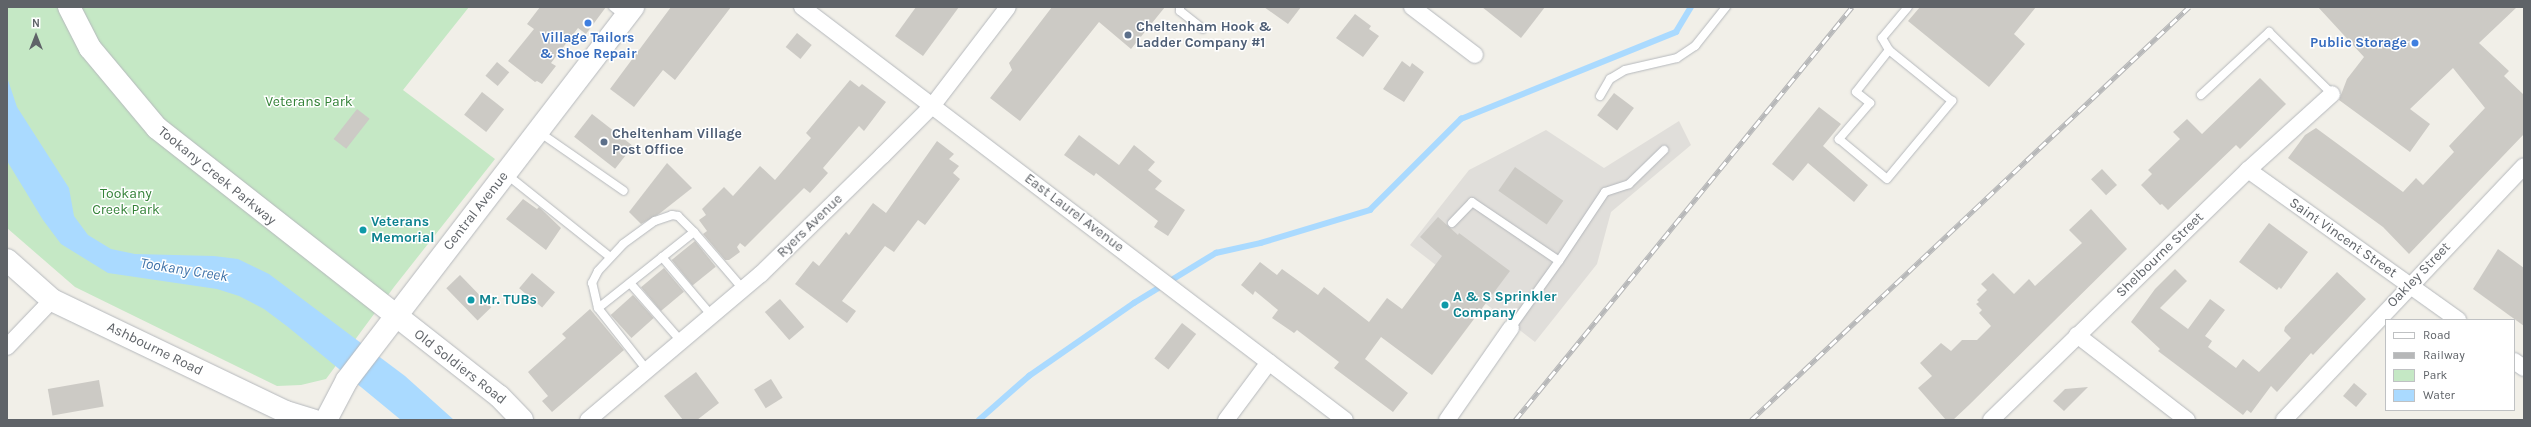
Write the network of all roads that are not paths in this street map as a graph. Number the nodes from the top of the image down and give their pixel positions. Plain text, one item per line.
1 (69, 7) edge
2 (802, 7) edge
3 (1008, 7) edge
4 (1180, 7) edge
5 (1412, 7) edge
6 (1726, 7) edge
7 (1908, 7) edge
8 (624, 10) edge
9 (1203, 29) dead end
10 (1889, 50) junction
11 (1475, 55) dead end
12 (2332, 94) joint
13 (2202, 95) dead end
14 (1600, 96) dead end
15 (933, 105) junction
16 (538, 131) junction
17 (1664, 150) dead end
18 (2524, 166) edge
19 (2248, 170) junction
20 (505, 174) junction
21 (624, 191) dead end
22 (1452, 223) dead end
23 (694, 232) junction
24 (610, 257) junction
25 (662, 257) junction
26 (7, 260) edge
27 (1559, 261) junction
28 (630, 283) junction
29 (2409, 285) junction
30 (743, 289) junction
31 (52, 300) junction
32 (598, 308) junction
33 (396, 316) junction
34 (712, 316) junction
35 (2457, 319) edge
36 (1511, 328) joint
37 (2077, 335) junction
38 (681, 341) junction
39 (7, 347) edge
40 (1269, 362) junction
41 (2515, 362) edge
42 (2524, 368) edge
43 (647, 370) junction
44 (313, 420) edge
45 (326, 420) edge
46 (522, 420) edge
47 (588, 420) edge
48 (1226, 420) edge
49 (1345, 420) edge
50 (1447, 420) edge
51 (1991, 420) edge
52 (2187, 420) edge
53 (2284, 420) edge

1 - 33 street, Tookany Creek Parkway
2 - 15 street, East Laurel Avenue
3 - 15 street, Ryers Avenue
4 - 9 lane
5 - 11 street
6 - 14 lane
7 - 10 lane
8 - 16 street, Central Avenue
10 - 10 lane
12 - 13 lane
12 - 19 street, Shelbourne Street
15 - 30 street, Ryers Avenue
15 - 40 street, East Laurel Avenue
16 - 20 street, Central Avenue
16 - 21 lane
17 - 27 lane
18 - 29 street, Oakley Street
19 - 29 street, Saint Vincent Street
19 - 37 street, Shelbourne Street
20 - 24 lane
20 - 33 street, Central Avenue
22 - 27 lane
23 - 24 lane
23 - 25 lane
23 - 30 lane
24 - 32 lane
25 - 28 lane
25 - 34 lane
26 - 31 street, Ashbourne Road
27 - 36 lane
28 - 32 lane
28 - 38 lane
29 - 35 street, Saint Vincent Street
29 - 53 street, Oakley Street
30 - 34 street, Ryers Avenue
31 - 39 street
31 - 44 street, Ashbourne Road
32 - 43 lane
33 - 45 street, Central Avenue
33 - 46 street, Old Soldiers Road
34 - 38 street, Ryers Avenue
36 - 50 street
37 - 51 street, Shelbourne Street
37 - 52 street
38 - 43 street, Ryers Avenue
40 - 48 street
40 - 49 street, East Laurel Avenue
41 - 42 street
43 - 47 street, Ryers Avenue

